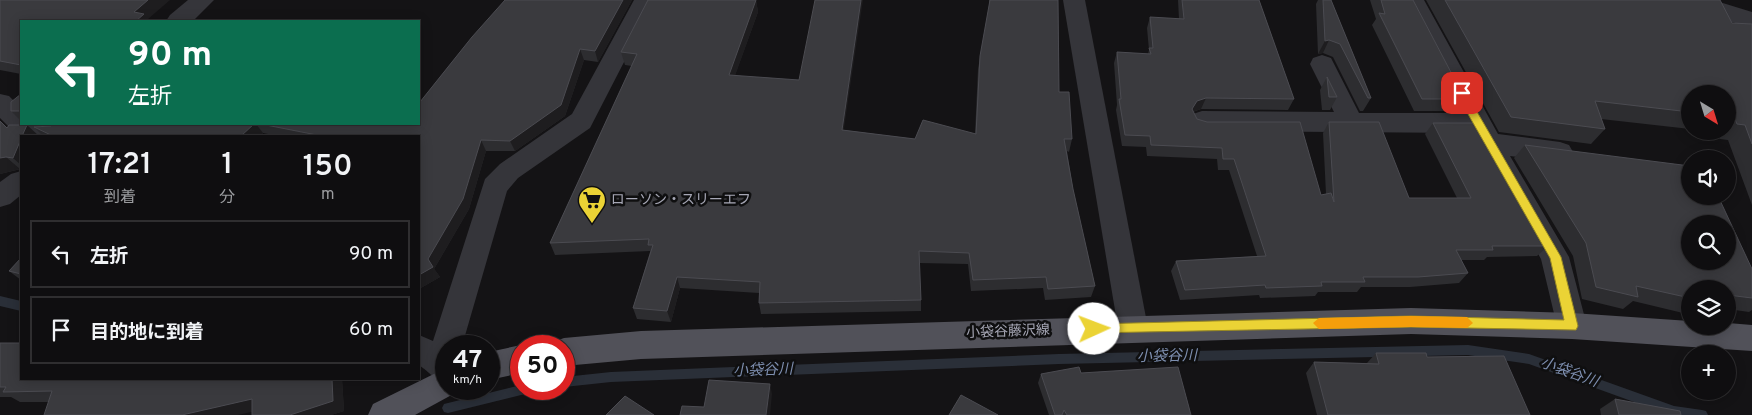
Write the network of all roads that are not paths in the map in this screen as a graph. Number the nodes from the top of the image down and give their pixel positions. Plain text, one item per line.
1 (203, 0) edge
2 (645, 0) edge
3 (1074, 0) edge
4 (1412, 0) edge
5 (1655, 0) edge
6 (179, 20) edge
7 (1752, 20) edge
8 (1322, 64) dead end
9 (0, 102) edge
10 (1202, 121) edge
11 (20, 122) edge
12 (1351, 122) junction
13 (23, 125) edge
14 (58, 125) edge
15 (1484, 133) junction
16 (33, 135) edge
17 (45, 135) edge
18 (1585, 155) edge
19 (20, 183) edge
20 (0, 196) edge
21 (1572, 326) junction
22 (1133, 328) junction
23 (449, 335) edge
24 (1752, 338) edge
25 (575, 351) edge
26 (435, 366) edge
27 (384, 415) edge

1 - 6 street
2 - 23 street
3 - 22 street
4 - 15 street
5 - 7 street
8 - 12 street
9 - 11 street
10 - 12 street
12 - 15 street
13 - 16 street
14 - 17 street
15 - 18 street
15 - 21 street
19 - 20 street
21 - 22 main road, 小袋谷藤沢線
21 - 24 main road, 小袋谷藤沢線
22 - 25 main road, 小袋谷藤沢線
26 - 27 main road

